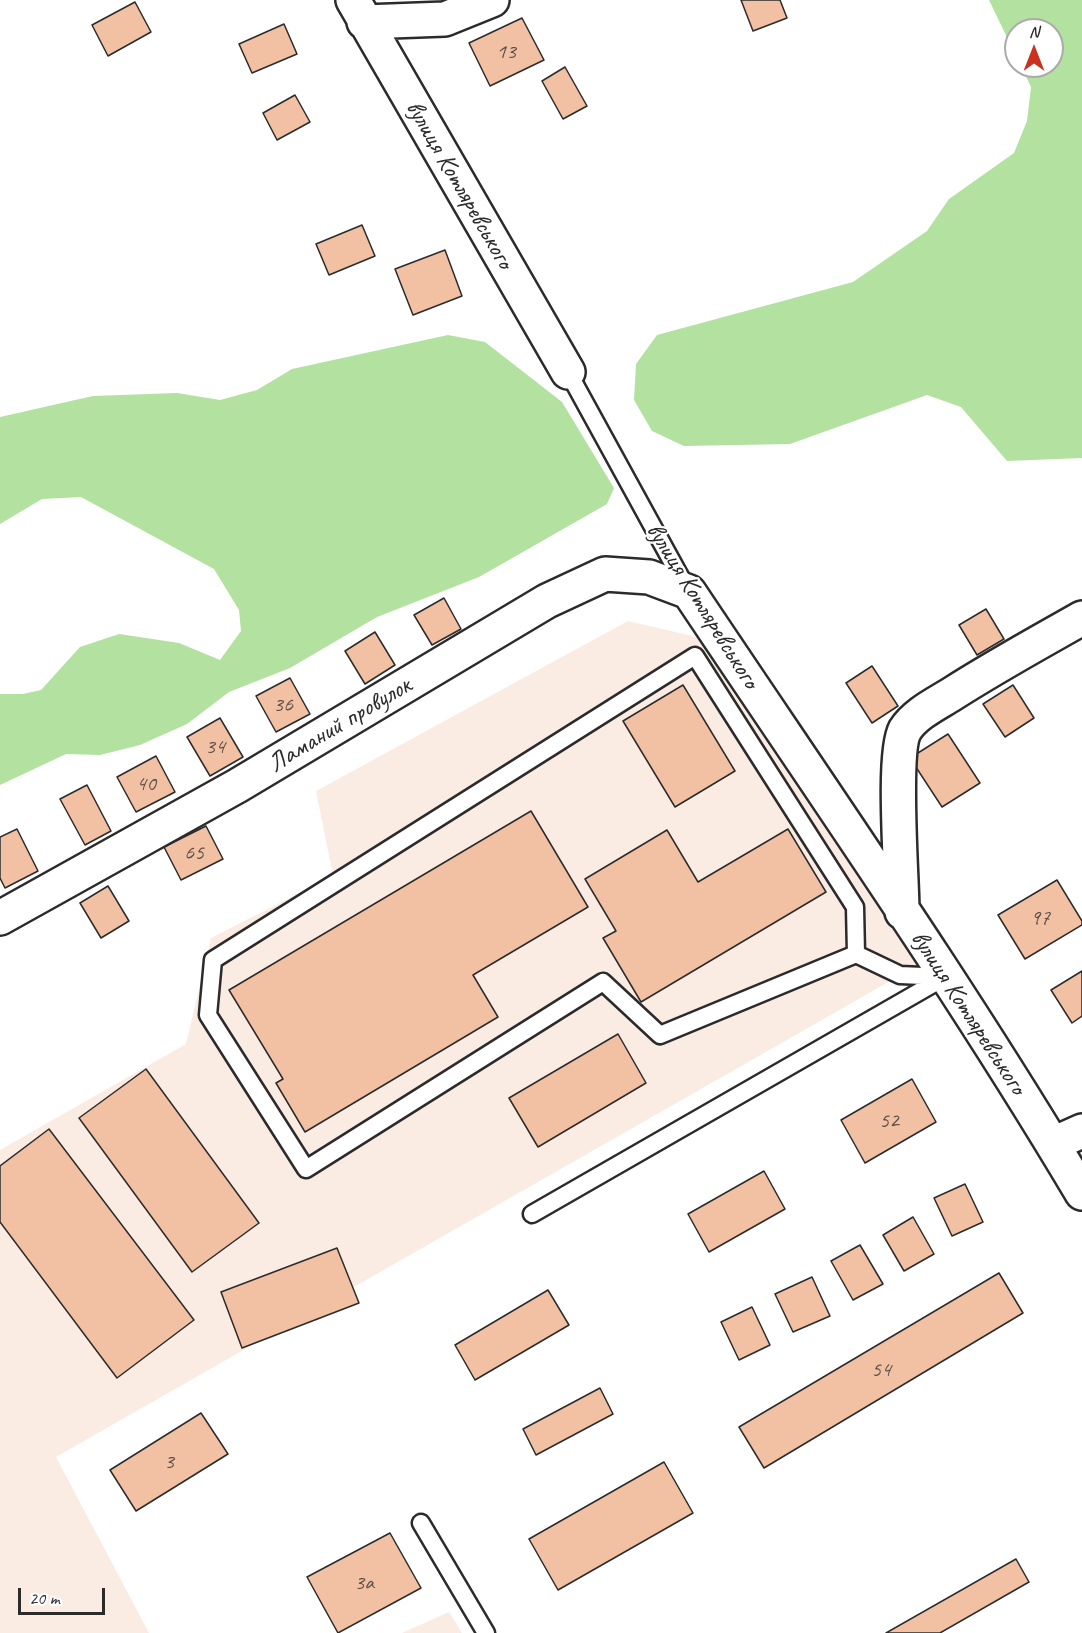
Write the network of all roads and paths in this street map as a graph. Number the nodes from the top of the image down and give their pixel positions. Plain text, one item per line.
1 (492, 0) edge
2 (359, 11) edge
3 (568, 372) joint
4 (689, 592) junction
5 (1082, 618) edge
6 (902, 912) junction
7 (0, 918) edge
8 (856, 954) junction
9 (945, 977) junction
10 (1082, 1131) edge
11 (1053, 1144) junction
12 (1082, 1193) edge
13 (532, 1214) dead end
14 (421, 1523) dead end
15 (486, 1633) edge

1 - 2 street
2 - 3 street, вулиця Котляревського
3 - 4 lane, вулиця Котляревського
4 - 6 street, вулиця Котляревського
4 - 7 street, Ламаний провулок
5 - 6 street
6 - 9 street, вулиця Котляревського
8 - 8 lane
8 - 9 lane
9 - 11 street, вулиця Котляревського
9 - 13 lane
10 - 11 street
11 - 12 street, вулиця Котляревського
14 - 15 lane

